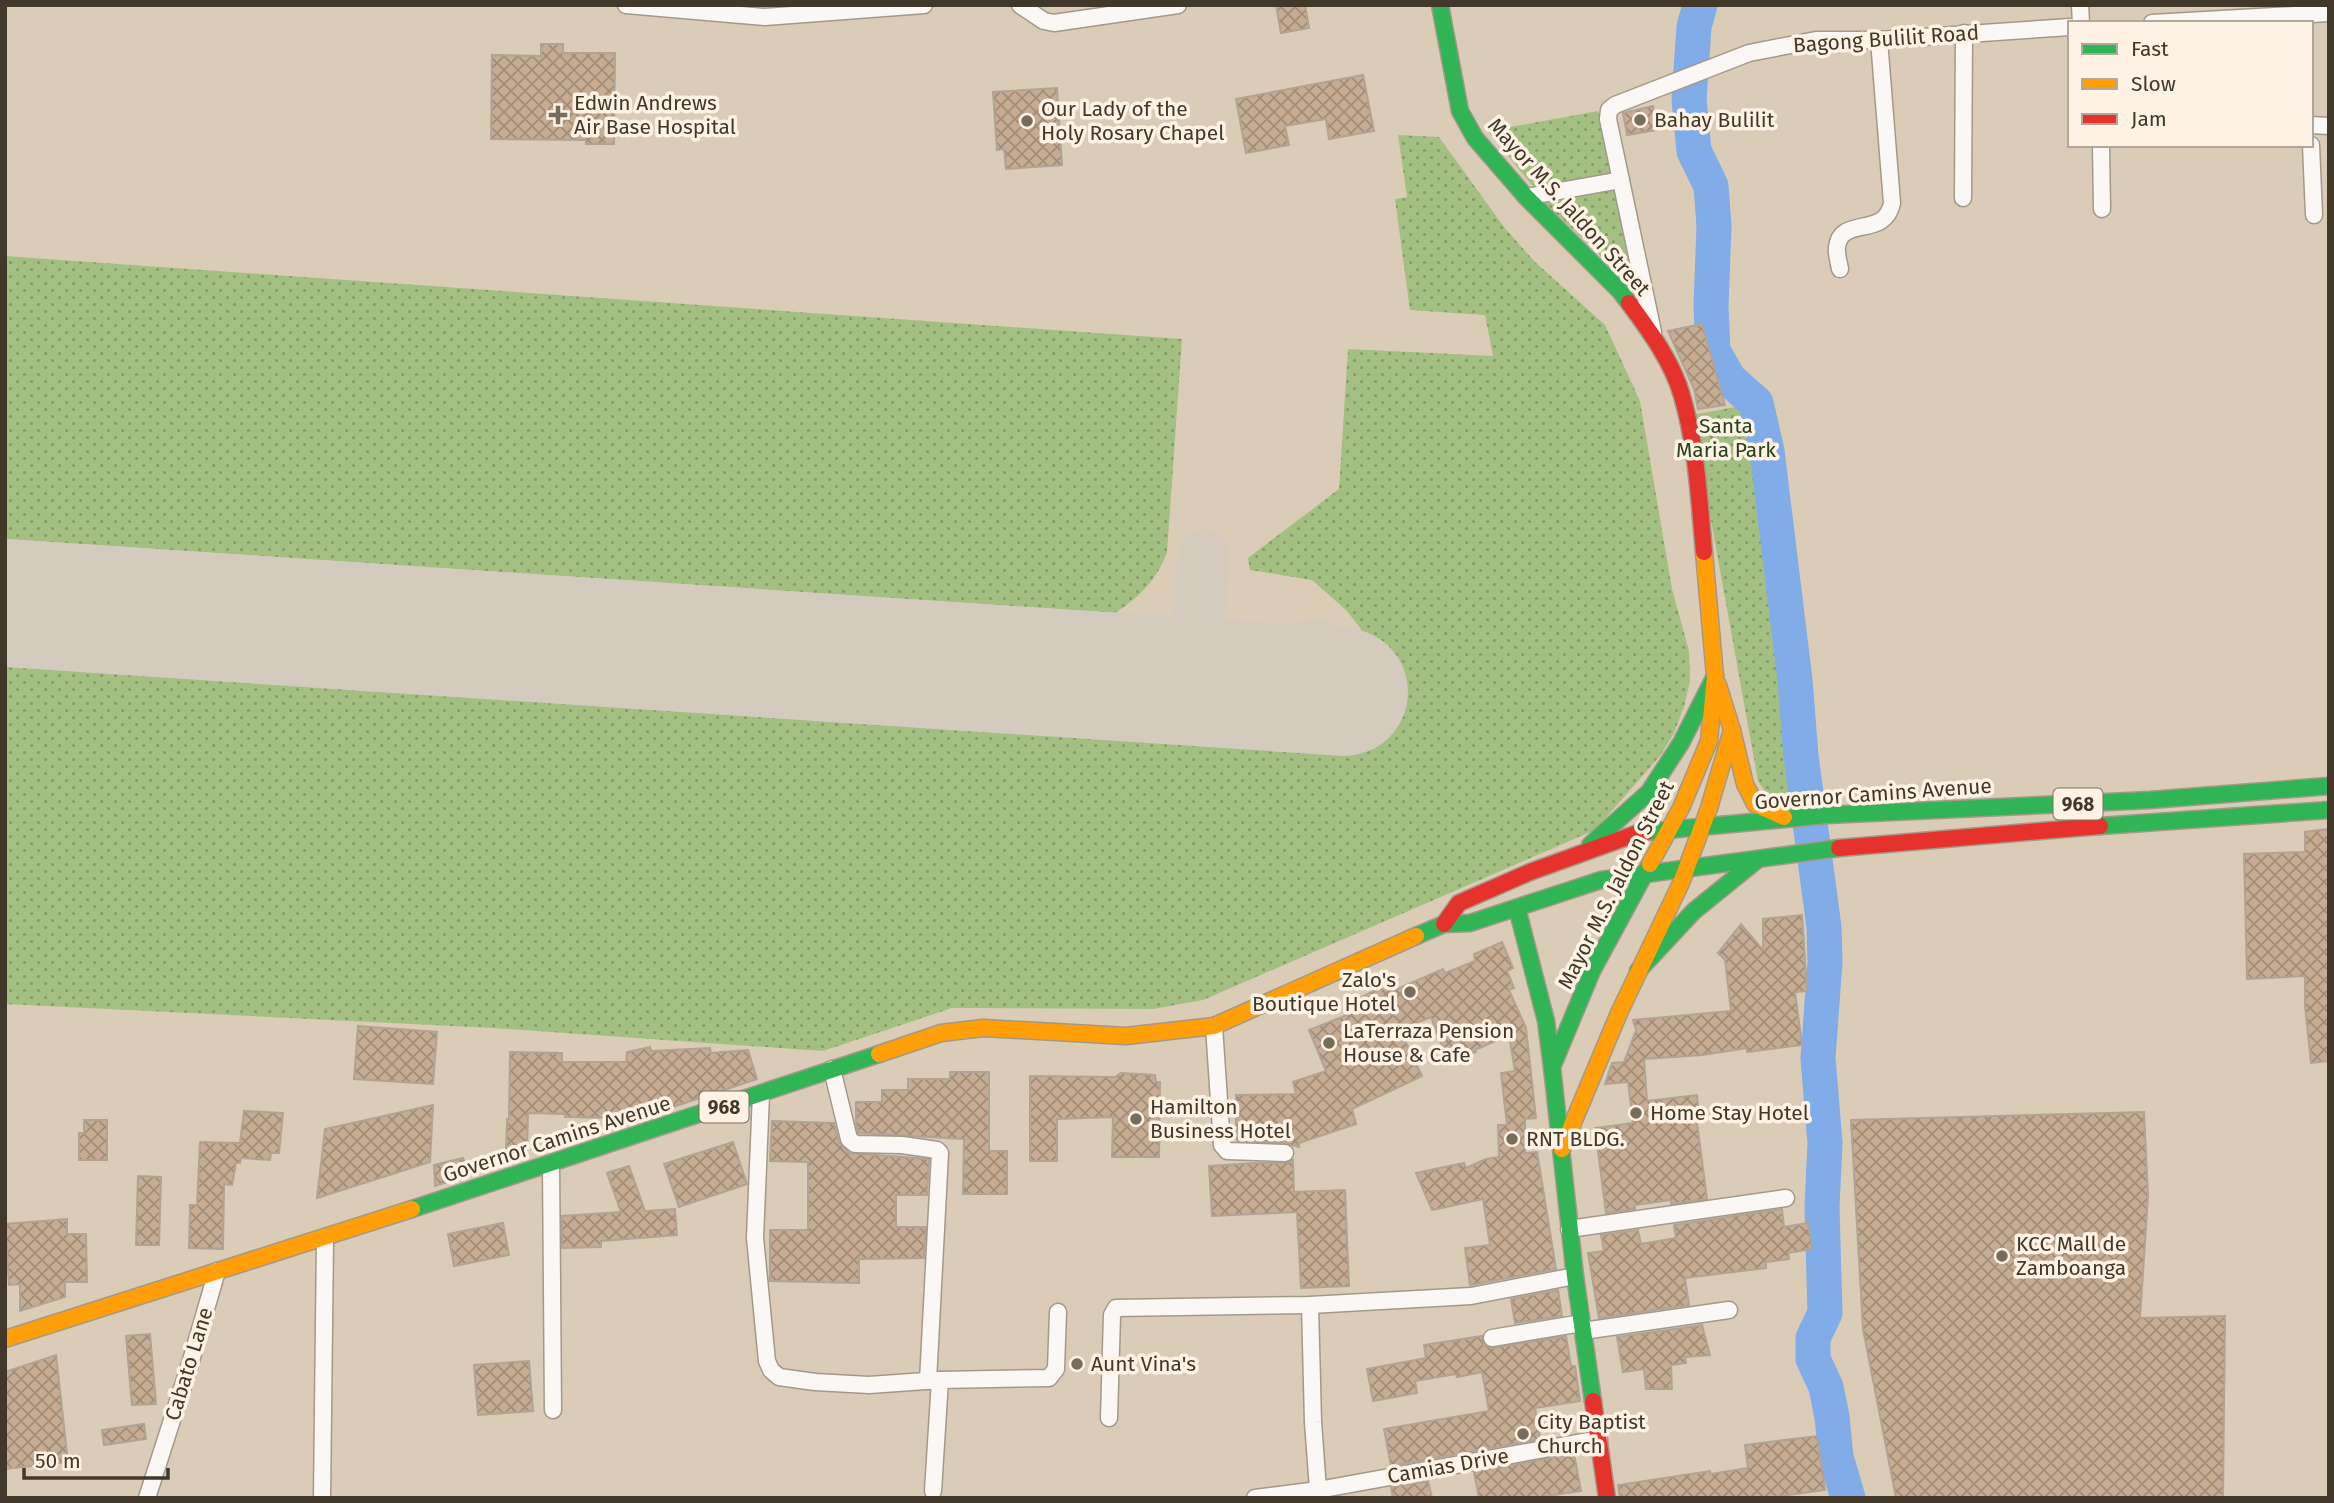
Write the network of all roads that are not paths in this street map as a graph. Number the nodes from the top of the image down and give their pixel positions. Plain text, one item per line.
1 (626, 5) edge
2 (924, 5) edge
3 (1020, 5) edge
4 (1178, 5) edge
5 (1440, 5) edge
6 (785, 10) edge
7 (2205, 12) edge
8 (2329, 13) edge
9 (2306, 19) edge
10 (2162, 21) edge
11 (2068, 27) edge
12 (1964, 33) junction
13 (1879, 40) junction
14 (2101, 147) edge
15 (2311, 147) edge
16 (1621, 180) junction
17 (1526, 197) junction
18 (1963, 198) dead end
19 (2102, 209) dead end
20 (2314, 215) dead end
21 (1840, 269) dead end
22 (1654, 336) junction
23 (1715, 676) junction
24 (1732, 730) junction
25 (2329, 786) edge
26 (2329, 810) edge
27 (1788, 819) junction
28 (1702, 827) junction
29 (1670, 830) junction
30 (1581, 853) junction
31 (1759, 858) junction
32 (1686, 867) junction
33 (1648, 872) junction
34 (1517, 908) junction
35 (1444, 924) junction
36 (1638, 971) junction
37 (1214, 1026) junction
38 (1552, 1067) junction
39 (832, 1069) junction
40 (761, 1094) junction
41 (1285, 1153) dead end
42 (1560, 1154) junction
43 (551, 1163) junction
44 (1786, 1198) dead end
45 (1569, 1228) junction
46 (325, 1237) junction
47 (217, 1270) junction
48 (1575, 1276) junction
49 (1310, 1305) junction
50 (1728, 1310) dead end
51 (1058, 1312) dead end
52 (1582, 1327) junction
53 (1492, 1338) dead end
54 (5, 1339) edge
55 (934, 1380) junction
56 (553, 1410) dead end
57 (1109, 1418) dead end
58 (1599, 1439) junction
59 (933, 1490) dead end
60 (1318, 1490) junction
61 (147, 1498) edge
62 (322, 1498) edge
63 (1255, 1498) edge
64 (1607, 1498) edge

1 - 6 street
2 - 6 street
3 - 4 street
5 - 17 main road, Mayor M.S. Jaldon Street
7 - 9 street
7 - 10 street
8 - 9 street
11 - 12 street, Bagong Bulilit Road
12 - 13 street, Bagong Bulilit Road
12 - 18 street
13 - 16 street, Bagong Bulilit Road
13 - 21 street
14 - 19 street
15 - 20 street
16 - 17 street
16 - 22 street, Bagong Bulilit Road
17 - 22 main road, Mayor M.S. Jaldon Street
22 - 23 main road, Mayor M.S. Jaldon Street
23 - 24 main road, Mayor M.S. Jaldon Street
23 - 29 main road, Mayor M.S. Jaldon Street
23 - 30 main road
24 - 27 main road, Mayor M.S. Jaldon Street
24 - 28 main road
25 - 27 main road, Governor Camins Avenue / 968
26 - 31 main road, Governor Camins Avenue / 968
27 - 28 main road, Governor Camins Avenue / 968
28 - 29 main road, Governor Camins Avenue / 968
28 - 32 main road
29 - 30 main road, Governor Camins Avenue / 968
29 - 33 main road, Mayor M.S. Jaldon Street
30 - 35 main road, Governor Camins Avenue / 968
31 - 32 main road, Governor Camins Avenue / 968
31 - 36 main road
32 - 33 main road, Governor Camins Avenue / 968
32 - 36 main road
33 - 34 main road, Governor Camins Avenue / 968
33 - 38 main road, Mayor M.S. Jaldon Street
34 - 35 main road, Governor Camins Avenue / 968
34 - 38 main road
35 - 37 main road, Governor Camins Avenue / 968
36 - 42 main road
37 - 39 main road, Governor Camins Avenue / 968
37 - 41 street
38 - 42 main road, Mayor M.S. Jaldon Street
39 - 40 main road, Governor Camins Avenue / 968
39 - 55 street
40 - 43 main road, Governor Camins Avenue / 968
40 - 55 street
42 - 45 main road, Mayor M.S. Jaldon Street
43 - 46 main road, Governor Camins Avenue / 968
43 - 56 street
44 - 45 street
45 - 48 main road, Mayor M.S. Jaldon Street
46 - 47 main road, Governor Camins Avenue / 968
46 - 62 street
47 - 54 main road, Governor Camins Avenue / 968
47 - 61 street, Cabato Lane
48 - 49 street
48 - 52 main road, Mayor M.S. Jaldon Street
49 - 57 street
49 - 60 street
50 - 52 street
51 - 55 street
52 - 53 street
52 - 58 main road, Mayor M.S. Jaldon Street
55 - 59 street
58 - 60 street, Camias Drive
58 - 64 main road, Mayor M.S. Jaldon Street
60 - 63 street, Camias Drive

